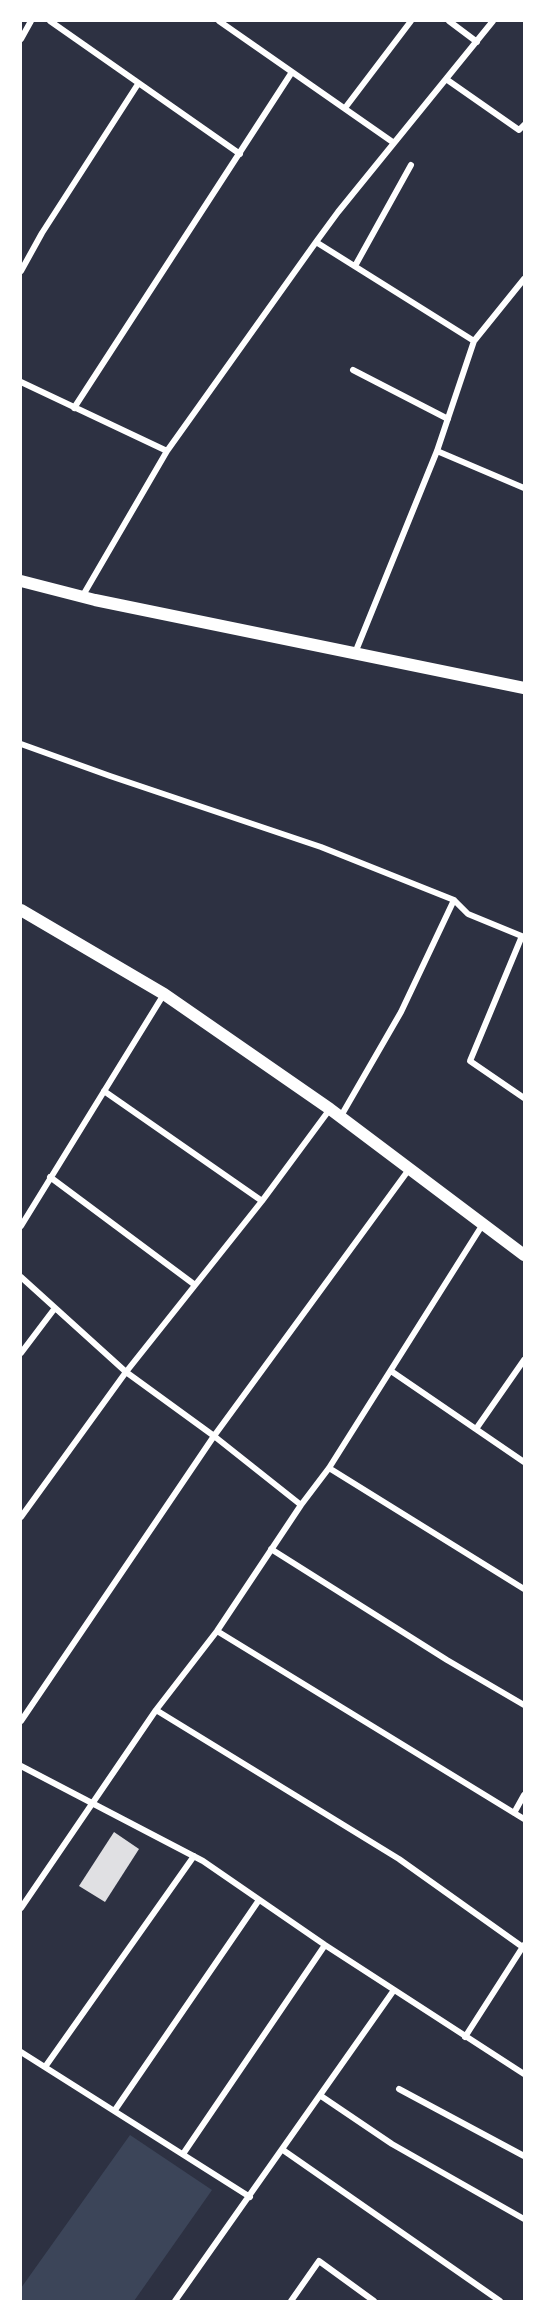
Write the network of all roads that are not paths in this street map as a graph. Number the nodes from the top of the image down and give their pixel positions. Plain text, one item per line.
1 (32, 21) edge
2 (50, 21) edge
3 (219, 21) edge
4 (411, 21) edge
5 (449, 21) edge
6 (493, 21) edge
7 (21, 39) edge
8 (477, 42) junction
9 (292, 72) junction
10 (446, 79) junction
11 (138, 84) junction
12 (345, 108) junction
13 (524, 125) edge
14 (394, 143) junction
15 (240, 154) junction
16 (411, 165) dead end
17 (316, 242) junction
18 (355, 266) junction
19 (21, 271) edge
20 (524, 279) edge
21 (474, 341) junction
22 (353, 370) dead end
23 (21, 382) edge
24 (75, 408) junction
25 (448, 419) junction
26 (167, 451) junction
27 (437, 451) junction
28 (524, 488) edge
29 (21, 581) edge
30 (82, 597) junction
31 (355, 653) junction
32 (524, 688) edge
33 (21, 744) edge
34 (454, 900) junction
35 (21, 910) edge
36 (523, 936) edge
37 (164, 994) junction
38 (104, 1091) junction
39 (524, 1098) edge
40 (330, 1109) junction
41 (340, 1117) junction
42 (410, 1168) junction
43 (50, 1177) junction
44 (262, 1201) junction
45 (483, 1224) junction
46 (21, 1226) edge
47 (524, 1255) edge
48 (21, 1277) edge
49 (195, 1285) junction
50 (55, 1308) junction
51 (21, 1353) edge
52 (524, 1360) edge
53 (391, 1371) junction
54 (126, 1372) junction
55 (476, 1429) junction
56 (213, 1436) junction
57 (524, 1462) edge
58 (329, 1468) junction
59 (301, 1505) junction
60 (21, 1516) edge
61 (271, 1549) junction
62 (524, 1589) edge
63 (217, 1632) junction
64 (524, 1705) edge
65 (156, 1710) junction
66 (21, 1721) edge
67 (21, 1766) edge
68 (524, 1796) edge
69 (94, 1804) junction
70 (514, 1813) junction
71 (524, 1819) edge
72 (194, 1856) junction
73 (259, 1900) junction
74 (21, 1908) edge
75 (325, 1946) junction
76 (524, 1946) edge
77 (394, 1990) junction
78 (465, 2037) junction
79 (21, 2052) edge
80 (45, 2067) junction
81 (524, 2074) edge
82 (399, 2089) dead end
83 (321, 2096) junction
84 (115, 2110) junction
85 (283, 2150) junction
86 (183, 2154) junction
87 (524, 2156) edge
88 (250, 2197) junction
89 (524, 2219) edge
90 (175, 2301) edge
91 (291, 2301) edge
92 (374, 2301) edge
93 (500, 2301) edge

1 - 7 street
2 - 11 street
3 - 9 street
4 - 12 street
5 - 8 street
6 - 8 street
8 - 10 street
9 - 12 street
9 - 15 street
10 - 13 street
10 - 14 street
11 - 15 street
11 - 19 street
12 - 14 street
14 - 17 street
15 - 24 street
16 - 18 street
17 - 18 street
17 - 26 street
18 - 21 street
20 - 21 street
21 - 25 street
22 - 25 street
23 - 24 street
24 - 26 street
25 - 27 street
26 - 30 street
27 - 28 street
27 - 31 street
29 - 30 main road
30 - 31 main road
31 - 32 main road
33 - 34 street
34 - 36 street
34 - 41 street
35 - 37 main road
36 - 39 street
37 - 38 street
37 - 40 main road
38 - 43 street
38 - 44 street
40 - 41 main road
40 - 44 street
41 - 42 main road
42 - 45 main road
42 - 56 street
43 - 46 street
43 - 49 street
44 - 49 street
45 - 47 main road
45 - 53 street
48 - 50 street
49 - 54 street
50 - 51 street
50 - 54 street
52 - 55 street
53 - 55 street
53 - 58 street
54 - 56 street
54 - 60 street
55 - 57 street
56 - 59 street
56 - 66 street
58 - 59 street
58 - 62 street
59 - 61 street
61 - 63 street
61 - 64 street
63 - 65 street
63 - 70 street
65 - 69 street
65 - 76 street
67 - 69 street
68 - 70 street
69 - 72 street
69 - 74 street
70 - 71 street
72 - 73 street
72 - 80 street
73 - 75 street
73 - 84 street
75 - 77 street
75 - 86 street
76 - 78 street
77 - 78 street
77 - 83 street
78 - 81 street
79 - 80 street
80 - 84 street
82 - 87 street
83 - 85 street
83 - 89 street
84 - 86 street
85 - 88 street
85 - 93 street
86 - 88 street
88 - 90 street
91 - 92 street

